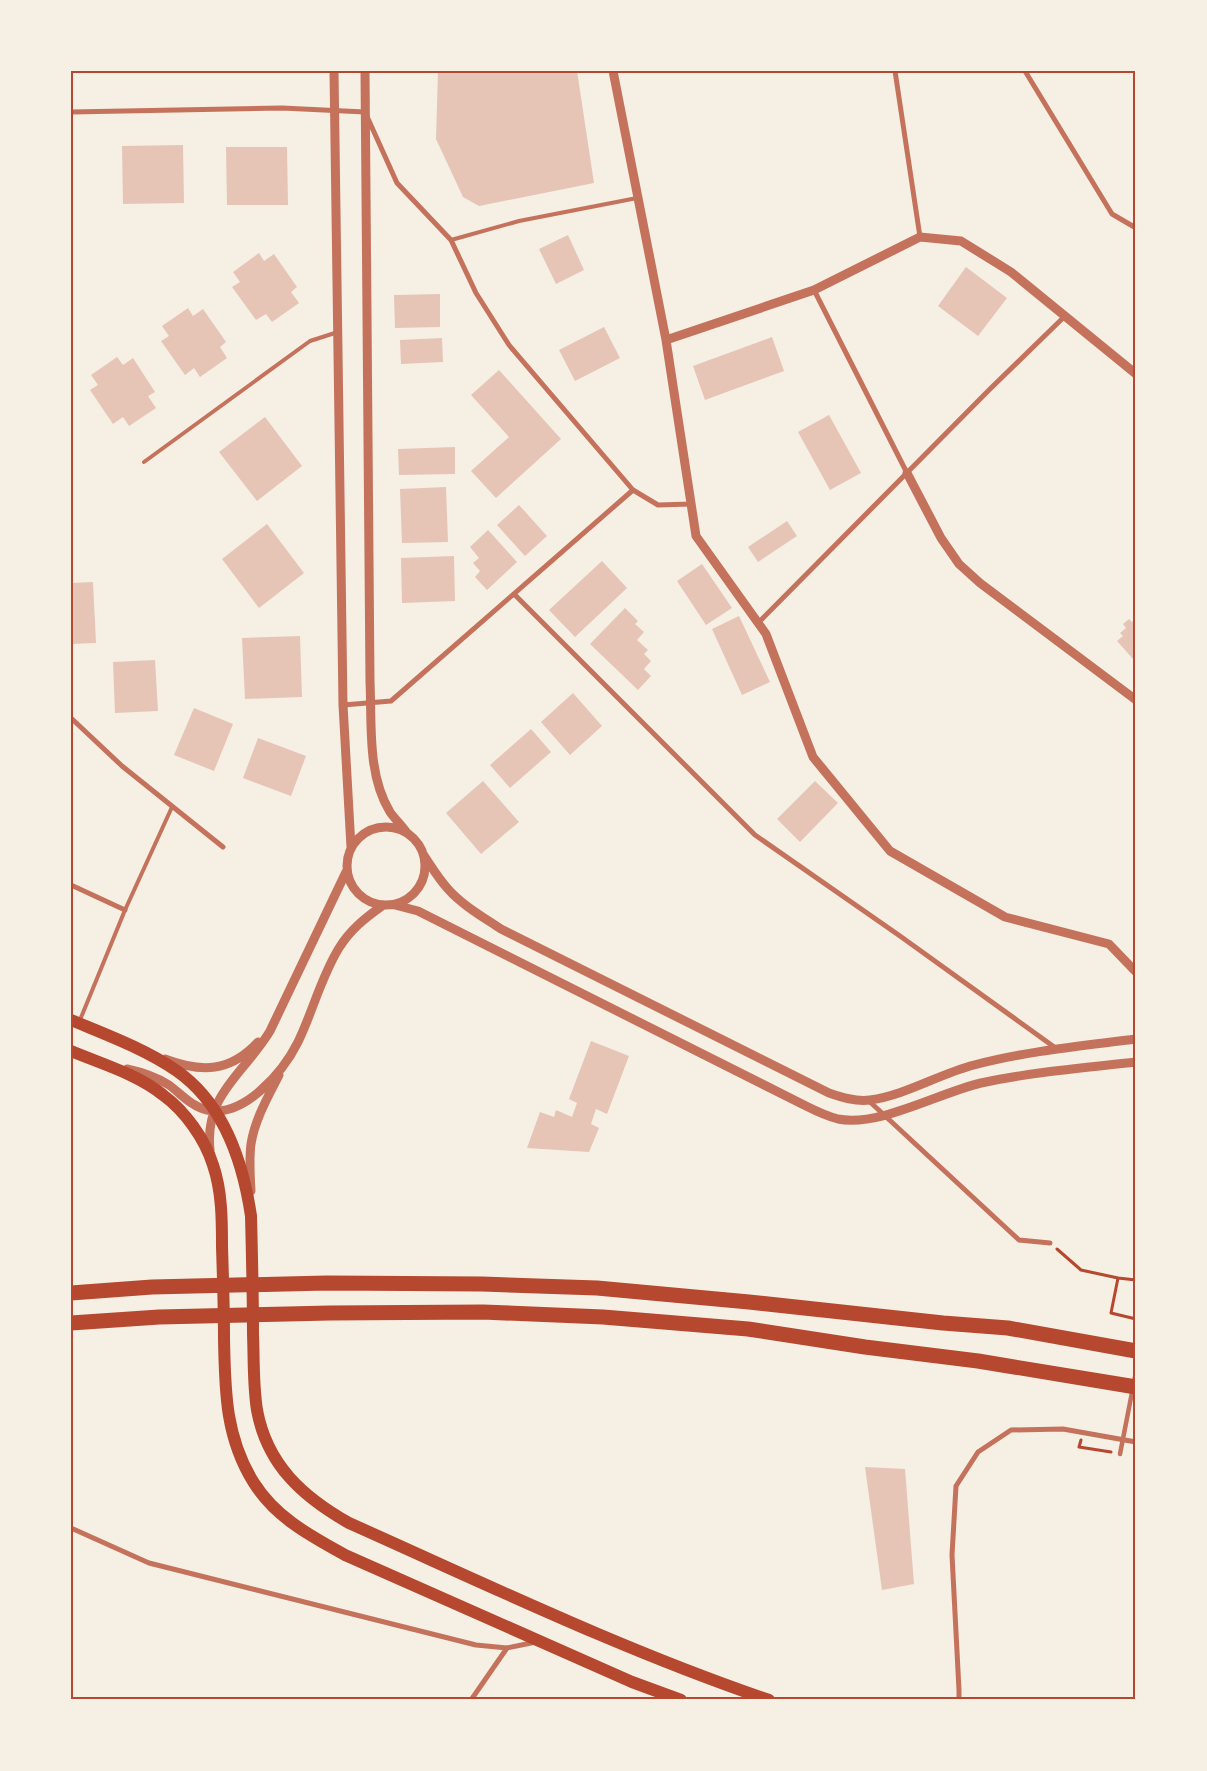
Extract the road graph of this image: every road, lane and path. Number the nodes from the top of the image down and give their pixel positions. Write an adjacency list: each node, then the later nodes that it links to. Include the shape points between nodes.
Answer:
1 (334, 71): 6 (street)
2 (365, 71): 8 (street)
3 (613, 71): 9 (street)
4 (895, 71): 11 (street)
5 (1025, 71): 10 (street, via 1112,214)
6 (334, 110): 7 (street); 8 (street); 15 (street)
7 (71, 112)
8 (365, 112): 12 (street, via 397,183); 25 (street)
9 (638, 198): 12 (lane, via 519,221); 16 (street)
10 (1136, 228)
11 (920, 237): 13 (street); 14 (street, via 961,241 1011,272)
12 (451, 240): 20 (street, via 476,293 509,345)
13 (814, 290): 16 (street); 19 (street)
14 (1064, 316): 17 (street); 19 (street)
15 (338, 332): 18 (lane, via 310,341); 26 (street)
16 (666, 340): 21 (street)
17 (1136, 374)
18 (144, 462)
19 (907, 473): 23 (street); 24 (street, via 941,538 959,564)
20 (633, 490): 21 (street, via 658,505); 22 (street)
21 (691, 504): 23 (street, via 696,536)
22 (514, 594): 25 (street, via 391,701); 43 (street, via 755,835)
23 (758, 623): 38 (street, via 766,634 813,757 890,851 1005,917 1109,944)
24 (1136, 700)
25 (371, 703): 26 (street); 29 (street, via 374,768 390,811)
26 (343, 705): 31 (street)
27 (71, 718): 28 (street)
28 (172, 807): 30 (street); 37 (lane)
29 (407, 833): 31 (street, via 395,828 376,828 359,837); 32 (street)
30 (223, 847)
31 (351, 847): 33 (street, via 346,859)
32 (423, 854): 35 (street, via 426,866 417,891); 48 (street, via 449,890 501,928 828,1093)
33 (346, 872): 36 (street, via 358,895); 39 (street)
34 (71, 885): 37 (street)
35 (395, 905): 36 (street); 50 (street, via 418,911 827,1116 852,1120)
36 (382, 906): 45 (street, via 351,930 339,947)
37 (125, 910): 40 (lane)
38 (1136, 972)
39 (277, 1015): 42 (street, via 252,1048 238,1058 210,1068 186,1066); 49 (street, via 263,1043 225,1088)
40 (75, 1021): 42 (main road)
41 (1136, 1039): 43 (street)
42 (134, 1047): 49 (main road, via 179,1072)
43 (1057, 1049): 48 (street, via 973,1065 890,1096)
44 (71, 1051): 46 (main road)
45 (290, 1054): 49 (street, via 253,1096 237,1107); 52 (street, via 260,1113 251,1142)
46 (100, 1062): 49 (street, via 153,1077 198,1107); 51 (main road, via 145,1083 179,1109 205,1145)
47 (1136, 1062): 50 (street, via 1025,1075 980,1084)
48 (868, 1100): 50 (street)
49 (214, 1111): 51 (street, via 209,1137); 52 (main road, via 224,1125 239,1160)
50 (884, 1115): 53 (street, via 1019,1240)
51 (213, 1165): 66 (main road, via 222,1214 225,1386 234,1440 255,1485 288,1520 345,1555)
52 (251, 1216): 70 (main road, via 257,1410 274,1455 302,1491 349,1523 638,1651)
53 (1050, 1242): 54 (path, via 1080,1270)
54 (1118, 1278): 55 (path); 57 (path, via 1111,1313)
55 (1136, 1280)
56 (71, 1293): 59 (highway, via 152,1287 327,1283 597,1288 1008,1328)
57 (1136, 1319)
58 (71, 1323): 61 (highway, via 159,1317 330,1313 483,1312 603,1317 748,1329)
59 (1136, 1351)
60 (1136, 1372): 64 (street)
61 (1136, 1387)
62 (1136, 1442): 71 (street, via 1063,1429 1011,1430 978,1452 956,1486 952,1554)
63 (1079, 1447): 64 (path)
64 (1120, 1454)
65 (71, 1528): 67 (street, via 149,1563 476,1645)
66 (539, 1642): 67 (street); 69 (main road)
67 (507, 1648): 68 (street)
68 (471, 1700)
69 (681, 1700)
70 (769, 1700)
71 (958, 1700)

